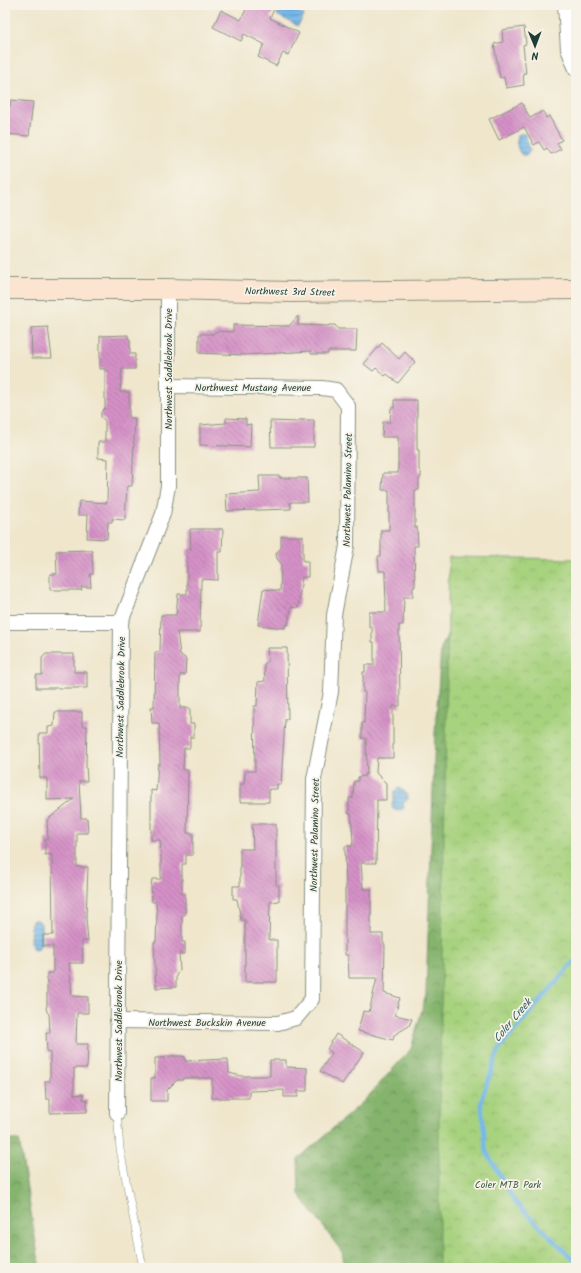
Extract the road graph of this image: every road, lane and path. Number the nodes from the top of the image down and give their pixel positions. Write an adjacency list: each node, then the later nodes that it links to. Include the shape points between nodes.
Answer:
1 (565, 5): 2 (street, via 568,50)
2 (576, 69)
3 (5, 289): 4 (street, Northwest 3rd Street)
4 (168, 289): 5 (street, Northwest 3rd Street, via 291,292); 6 (street, Northwest Saddlebrook Drive)
5 (576, 289)
6 (169, 386): 7 (street, Northwest Mustang Avenue); 9 (street, Northwest Saddlebrook Drive, via 168,486 164,507)
7 (336, 390): 10 (street, Northwest Palamino Street, via 348,406 347,546 334,615 331,692 314,779 312,999)
8 (5, 622): 9 (street)
9 (121, 622): 11 (street, Northwest Saddlebrook Drive)
10 (296, 1018): 11 (street, Northwest Buckskin Avenue, via 278,1023)
11 (117, 1022): 12 (street, Northwest Saddlebrook Drive)
12 (117, 1113): 13 (lane, via 120,1149)
13 (143, 1268)

